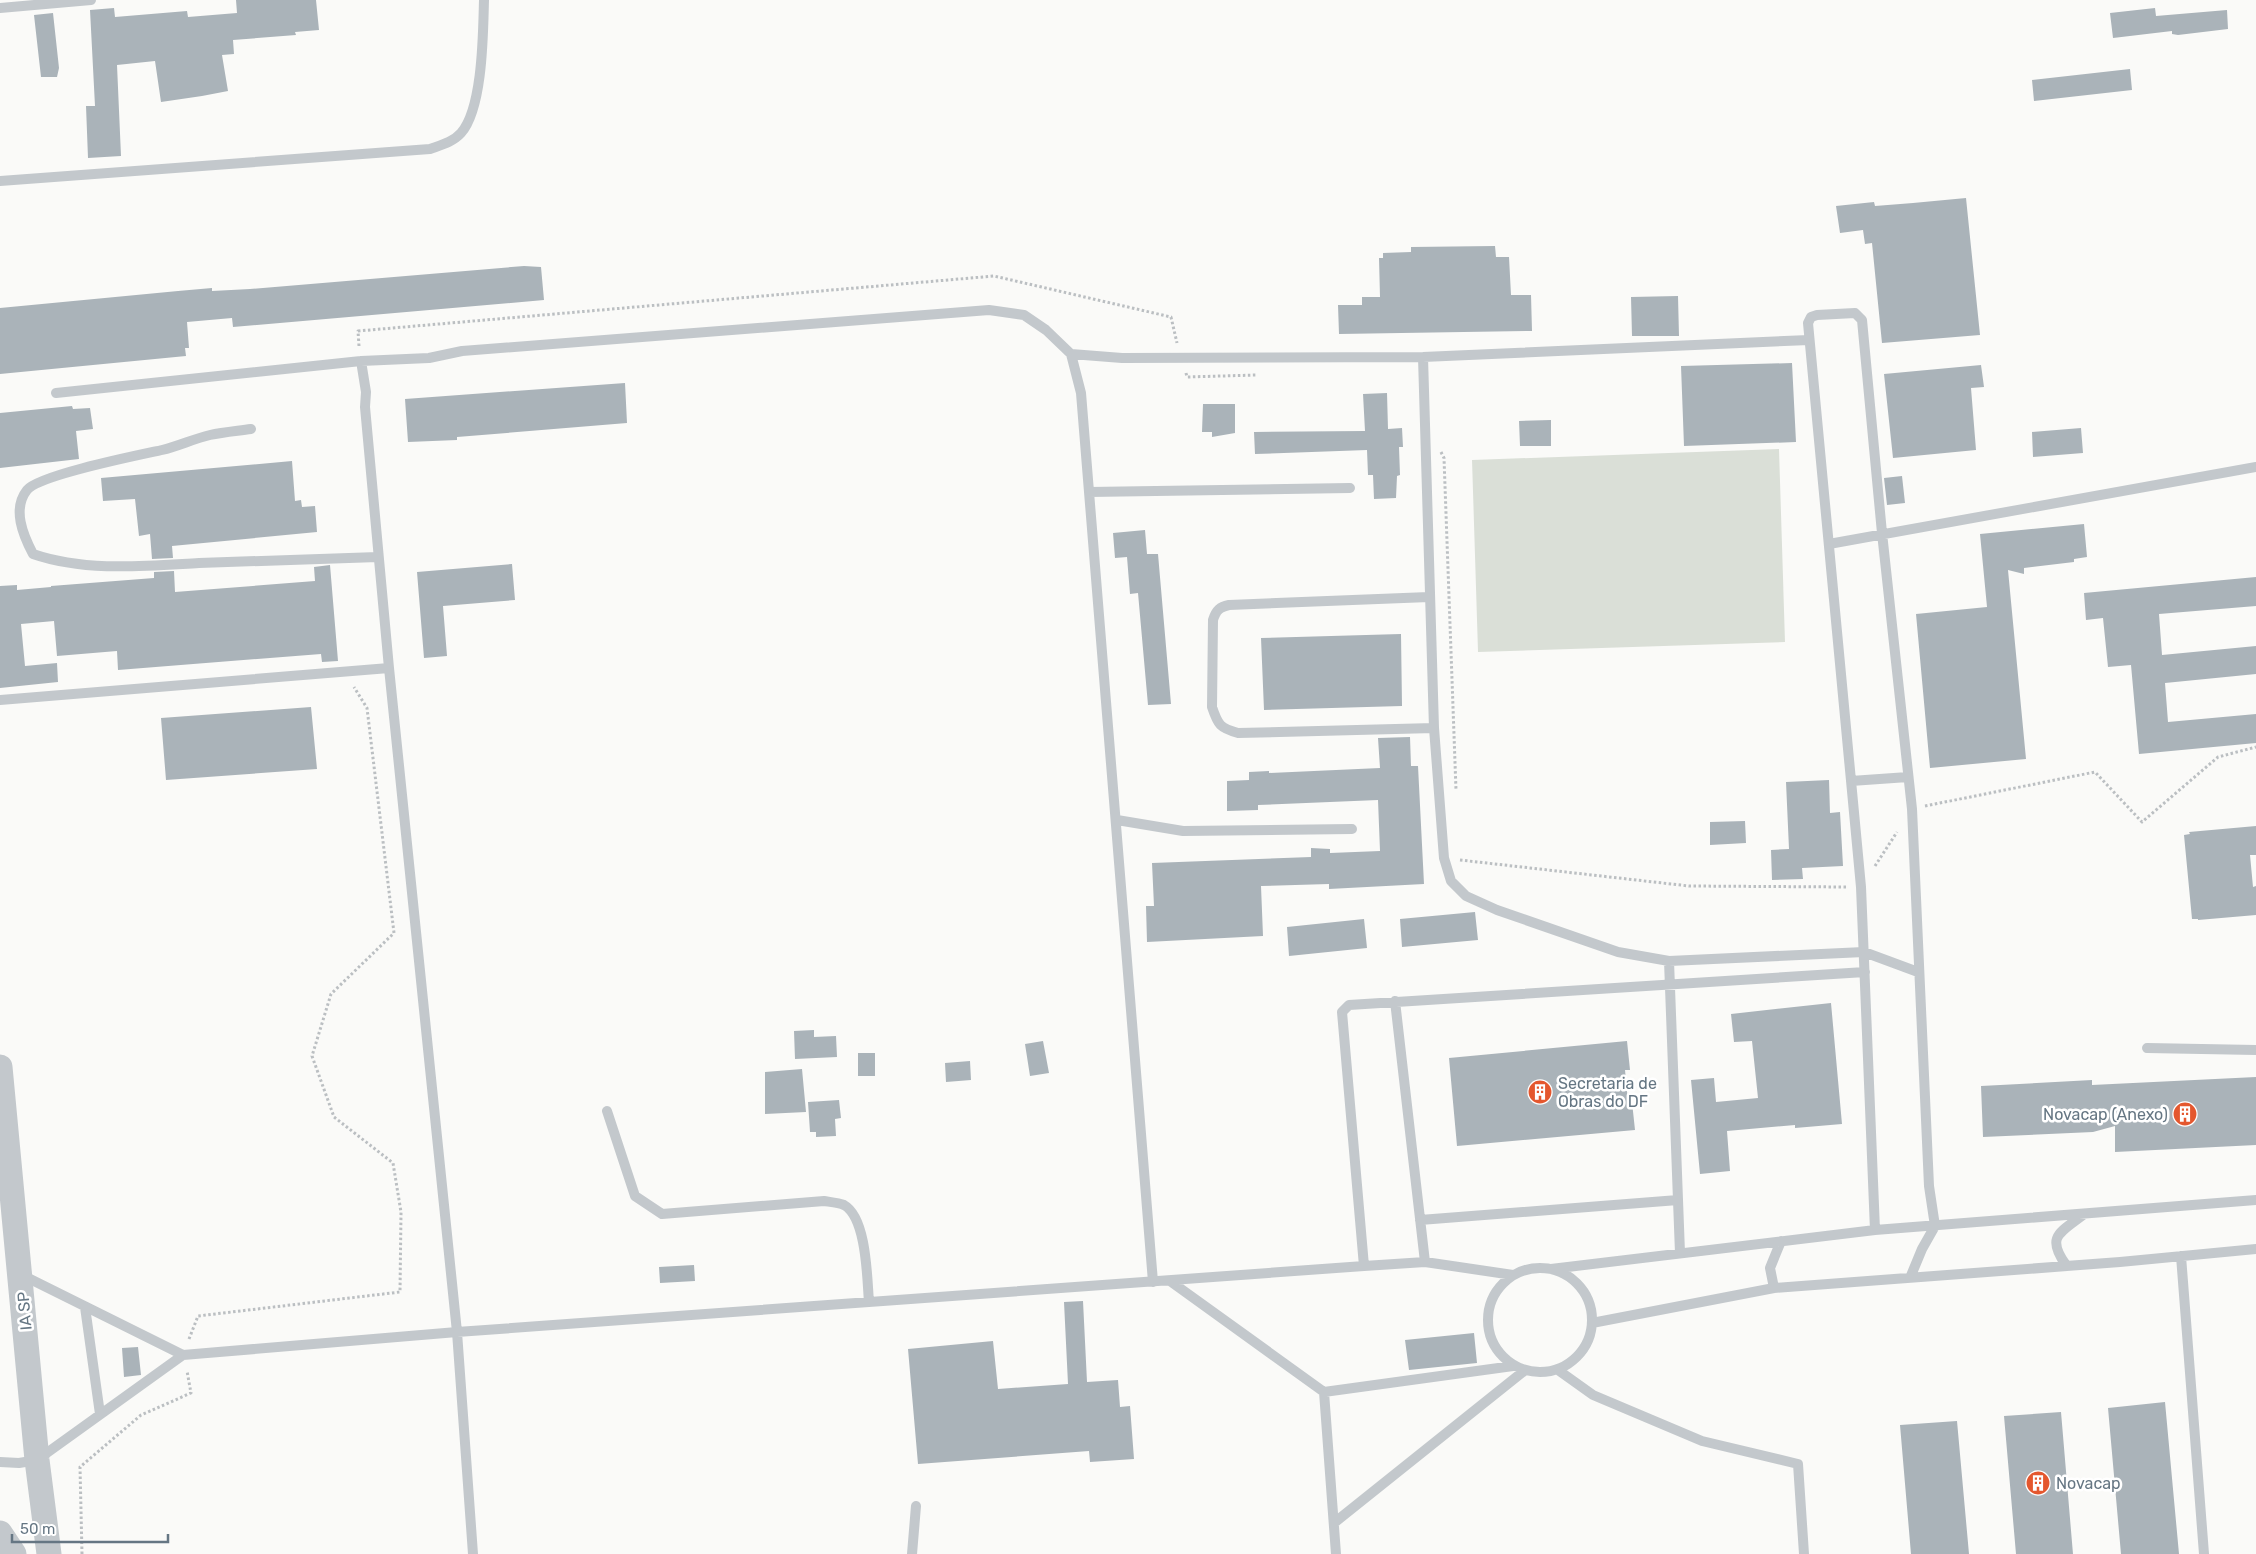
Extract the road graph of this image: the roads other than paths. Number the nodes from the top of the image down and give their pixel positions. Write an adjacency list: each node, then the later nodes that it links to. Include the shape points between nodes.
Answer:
1 (91, 0): 3 (lane)
2 (484, 0): 4 (lane, via 482,51 475,98 461,134 447,143 430,149)
3 (0, 8)
4 (0, 181)
5 (1809, 340): 7 (lane); 14 (lane, via 1811,317 1856,313 1862,320); 15 (lane)
6 (1071, 354): 7 (lane, via 1122,358); 8 (lane, via 1046,330 1024,315 988,310 462,351 429,358); 13 (lane, via 1081,393)
7 (1422, 357): 17 (lane)
8 (361, 361): 9 (lane); 16 (lane)
9 (56, 394)
10 (251, 428): 16 (lane, via 114,459 28,488 20,501 20,514 33,554 77,564 145,566)
11 (2256, 467): 14 (lane)
12 (1350, 488): 13 (lane)
13 (1089, 492): 23 (lane)
14 (1882, 533): 15 (lane); 21 (lane)
15 (1829, 544): 22 (lane)
16 (378, 557): 18 (lane)
17 (1429, 597): 20 (lane); 20 (lane, via 1221,607 1215,611 1212,620 1212,707 1216,721 1224,730 1238,733)
18 (389, 668): 19 (lane); 58 (lane)
19 (0, 700)
20 (1434, 728): 26 (lane, via 1444,858 1451,881 1466,896 1618,952)
21 (1908, 777): 22 (lane); 28 (lane)
22 (1851, 781): 25 (lane)
23 (1116, 820): 24 (lane, via 1183,831); 53 (lane)
24 (1352, 829)
25 (1864, 952): 26 (lane); 27 (lane); 28 (lane)
26 (1668, 961): 29 (lane)
27 (1865, 972): 29 (lane); 40 (lane)
28 (1918, 972): 39 (lane, via 1929,1186)
29 (1669, 984): 30 (lane); 35 (lane)
30 (1395, 1001): 38 (lane); 47 (lane, via 1349,1005 1342,1012)
31 (2148, 1048): 32 (lane)
32 (2256, 1050)
33 (0, 1067): 49 (street, IA SP)
34 (607, 1111): 55 (lane, via 635,1196 662,1214 824,1201 844,1205 854,1215 865,1251)
35 (1678, 1200): 38 (lane); 43 (lane)
36 (2256, 1200): 37 (lane)
37 (2083, 1215): 39 (lane); 46 (lane, via 2061,1232 2056,1241 2056,1252)
38 (1420, 1220): 45 (lane)
39 (1935, 1226): 40 (lane); 51 (lane)
40 (1875, 1230): 41 (lane)
41 (1781, 1241): 43 (lane); 54 (lane, via 1770,1268)
42 (2256, 1249): 44 (lane)
43 (1680, 1254): 48 (lane)
44 (2181, 1256): 46 (lane); 76 (lane)
45 (1425, 1262): 47 (lane); 50 (lane)
46 (2066, 1265): 51 (lane)
47 (1364, 1266): 52 (lane)
48 (1551, 1269): 50 (lane, via 1531,1269); 57 (lane, via 1568,1276 1582,1288 1590,1305)
49 (21, 1274): 56 (lane); 65 (street, IA SP)
50 (1513, 1275): 60 (lane, via 1492,1298 1488,1321 1492,1344)
51 (1910, 1278): 54 (lane)
52 (1170, 1281): 53 (lane); 63 (lane)
53 (1154, 1282): 55 (lane)
54 (1774, 1288): 57 (lane)
55 (869, 1302): 58 (lane)
56 (85, 1307): 59 (lane); 64 (lane)
57 (1592, 1323): 62 (lane, via 1582,1352)
58 (457, 1332): 59 (lane); 72 (lane)
59 (183, 1355): 64 (lane)
60 (1513, 1366): 61 (lane); 63 (lane)
61 (1524, 1370): 62 (lane, via 1535,1373); 68 (lane)
62 (1558, 1370): 75 (lane, via 1593,1395 1702,1441 1798,1464)
63 (1324, 1392): 68 (lane)
64 (100, 1414): 65 (lane)
65 (37, 1460): 66 (lane); 71 (street, IA SP)
66 (0, 1462)
67 (916, 1506): 73 (lane)
68 (1334, 1524): 74 (lane)
69 (0, 1533): 70 (street)
70 (14, 1554)
71 (49, 1554)
72 (473, 1554)
73 (912, 1554)
74 (1336, 1554)
75 (1804, 1554)
76 (2204, 1554)

